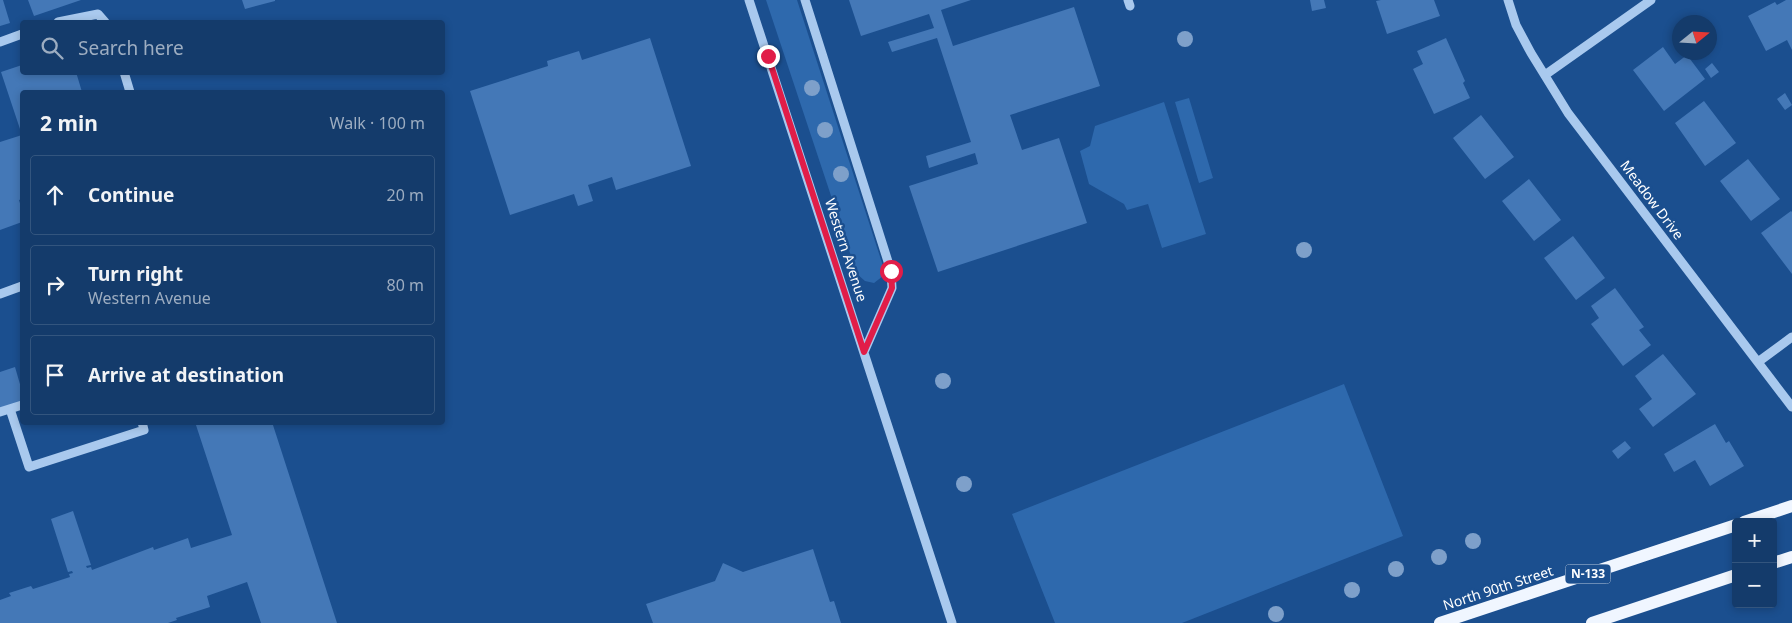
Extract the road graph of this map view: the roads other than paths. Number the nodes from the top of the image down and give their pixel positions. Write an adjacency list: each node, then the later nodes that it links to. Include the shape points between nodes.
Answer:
1 (749, 0): 15 (street, Western Avenue)
2 (805, 0): 15 (street, via 891,271 892,288)
3 (1508, 0): 10 (street, Meadow Drive, via 1516,25)
4 (1651, 0): 10 (street)
5 (68, 20): 6 (street, via 98,14)
6 (103, 20)
7 (20, 35): 8 (street)
8 (0, 42)
9 (125, 75): 11 (street)
10 (1545, 76): 16 (street, Meadow Drive, via 1568,113)
11 (129, 90)
12 (20, 287): 13 (street)
13 (0, 294)
14 (1792, 337): 16 (street)
15 (864, 352): 28 (street, Western Avenue)
16 (1758, 362): 18 (street, Meadow Drive)
17 (20, 406): 19 (street)
18 (1792, 407)
19 (10, 409): 20 (street); 21 (street, via 29,468 144,430)
20 (0, 412)
21 (143, 425)
22 (1792, 506): 23 (main road)
23 (1756, 518)
24 (1732, 525): 29 (main road, North 90th Street / N-133)
25 (1792, 556): 26 (main road)
26 (1777, 562)
27 (1732, 576): 30 (main road)
28 (952, 623)
29 (1440, 623)
30 (1592, 623)

